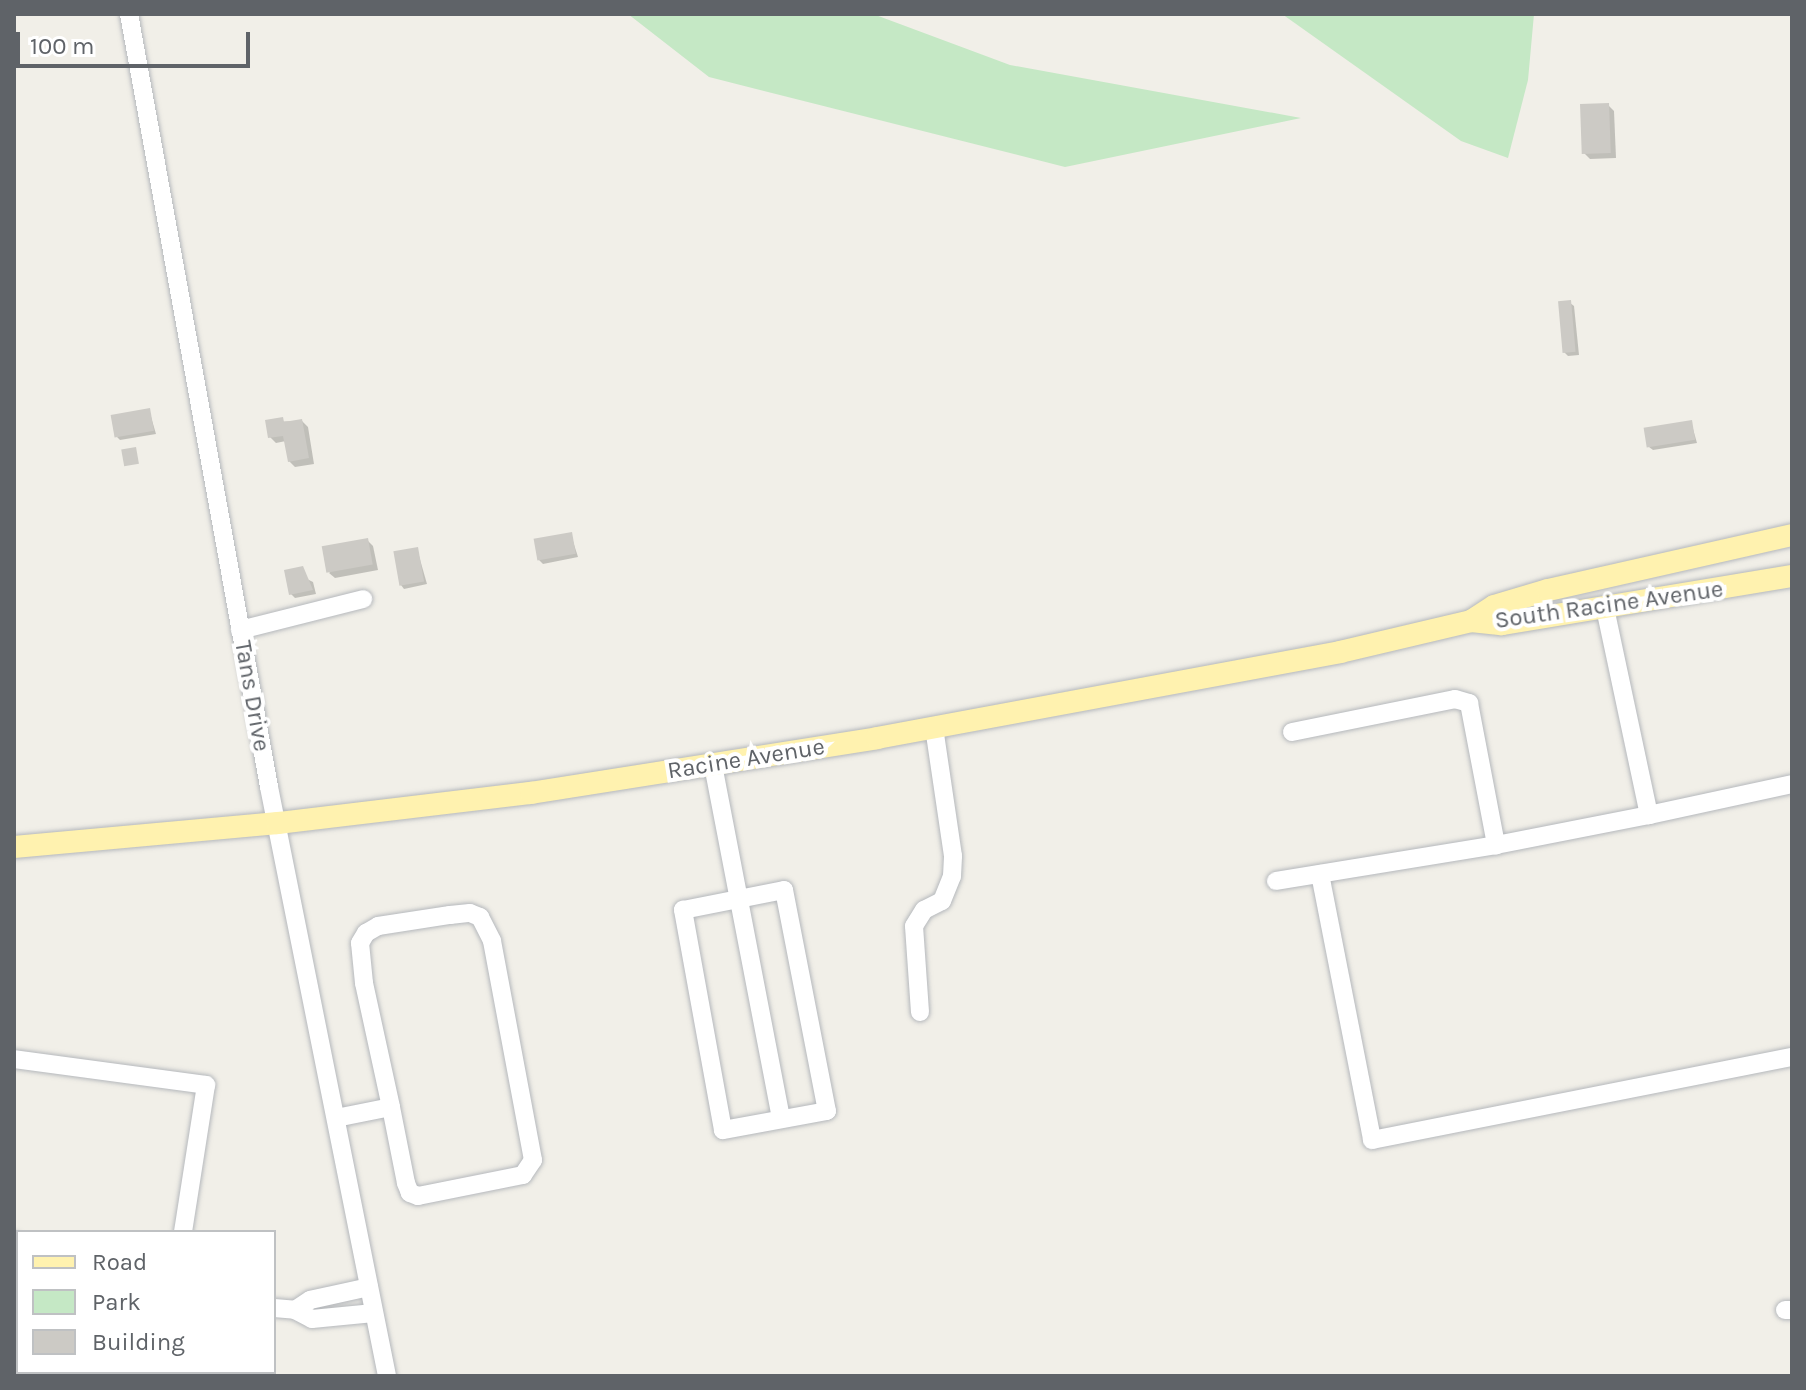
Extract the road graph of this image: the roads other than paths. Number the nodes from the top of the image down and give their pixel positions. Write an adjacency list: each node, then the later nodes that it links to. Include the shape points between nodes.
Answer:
1 (129, 14): 7 (street, Tans Drive)
2 (1792, 535): 6 (main road, South Racine Avenue, via 1548,590 1494,606)
3 (1792, 576): 5 (main road, South Racine Avenue)
4 (363, 599): 7 (street)
5 (1605, 608): 6 (main road, South Racine Avenue, via 1502,624); 12 (street)
6 (1471, 621): 8 (main road, Racine Avenue, via 1203,679)
7 (240, 630): 13 (street, Tans Drive)
8 (934, 728): 10 (main road, Racine Avenue); 19 (street, via 953,856 942,901 924,910 914,926)
9 (1292, 732): 14 (street, via 1455,699 1469,703)
10 (713, 765): 13 (main road, Racine Avenue); 18 (street)
11 (1792, 784): 12 (street)
12 (1649, 815): 14 (street)
13 (278, 823): 15 (main road, Racine Avenue); 23 (street, Tans Drive)
14 (1496, 845): 16 (street)
15 (14, 847)
16 (1320, 874): 17 (street); 20 (street, via 1372,1140)
17 (1276, 881)
18 (741, 899): 24 (street); 24 (street, via 784,890 827,1111); 24 (street, via 683,910 696,983 723,1130)
19 (920, 1012)
20 (1792, 1057)
21 (14, 1059): 25 (street, via 206,1085)
22 (391, 1107): 22 (street, via 360,943 378,926 460,914 480,917 492,941 533,1160 523,1175 418,1196 406,1183); 23 (street)
23 (336, 1118): 26 (street, Tans Drive)
24 (781, 1119)
25 (183, 1230)
26 (369, 1287): 28 (street, via 310,1300); 29 (street, Tans Drive)
27 (276, 1308): 28 (street)
28 (295, 1310): 29 (street, via 312,1319)
29 (374, 1313): 30 (street, Tans Drive)
30 (387, 1376)

